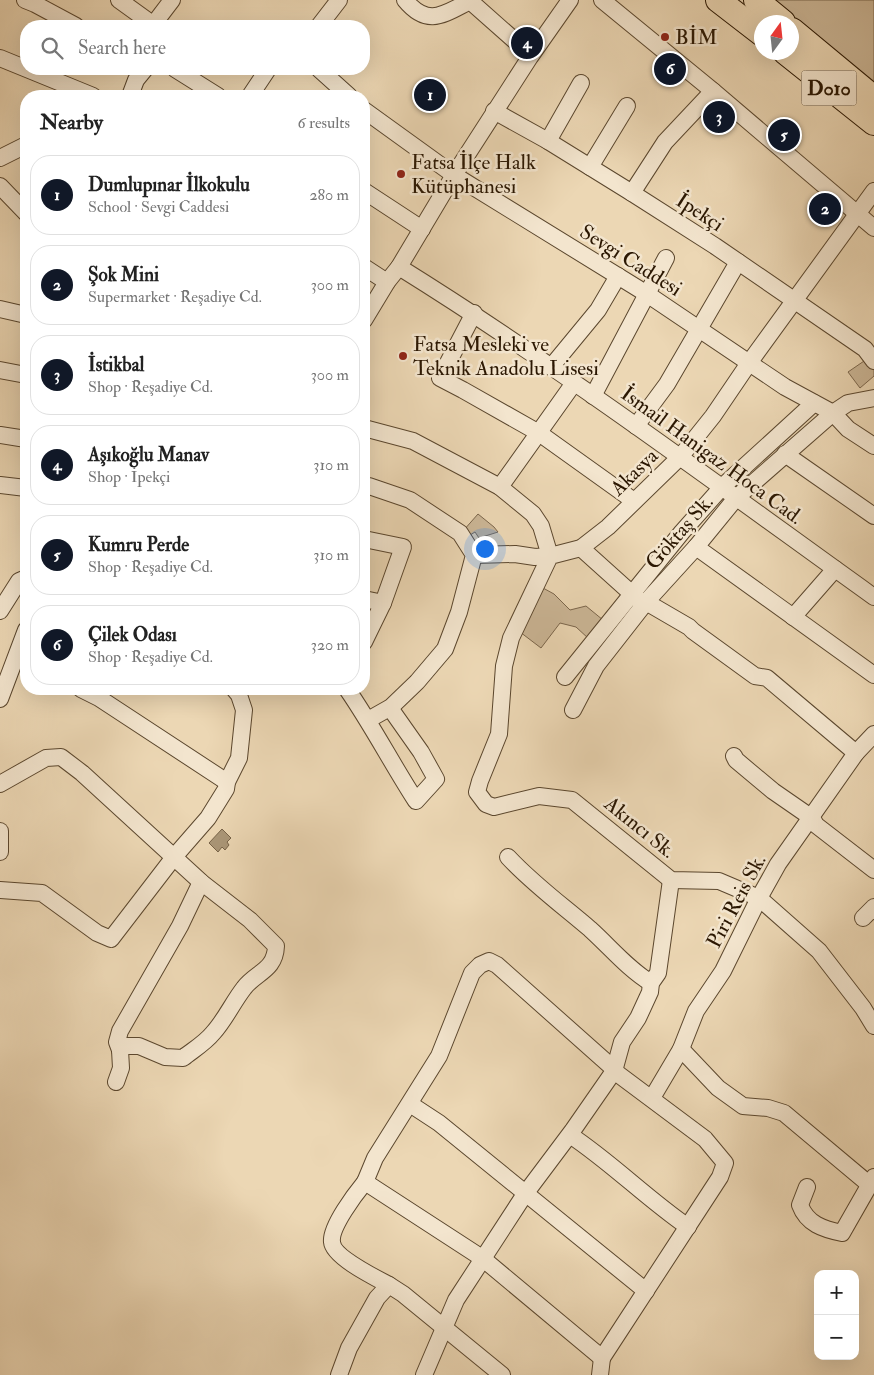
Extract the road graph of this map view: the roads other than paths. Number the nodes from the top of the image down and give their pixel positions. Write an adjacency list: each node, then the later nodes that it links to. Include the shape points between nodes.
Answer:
1 (25, 0): 11 (street)
2 (119, 0): 12 (street)
3 (172, 0): 13 (street)
4 (338, 0): 14 (street)
5 (405, 0): 17 (street, via 414,12 439,17 470,1)
6 (570, 0): 17 (street)
7 (602, 0): 32 (street)
8 (718, 0): 15 (highway)
9 (756, 0): 10 (highway)
10 (774, 15)
11 (65, 20)
12 (146, 20)
13 (158, 20)
14 (323, 20)
15 (754, 28)
16 (799, 36): 33 (highway, D010)
17 (531, 55): 35 (street)
18 (0, 58): 20 (street)
19 (795, 60): 37 (highway, D010)
20 (20, 66)
21 (42, 75): 27 (street)
22 (140, 75): 28 (street)
23 (185, 75): 29 (street)
24 (264, 75): 30 (street)
25 (325, 75): 31 (street)
26 (581, 83): 38 (street)
27 (78, 90)
28 (132, 90)
29 (208, 90)
30 (254, 90)
31 (341, 90)
32 (713, 91): 45 (street, via 665,142); 48 (street)
33 (874, 98)
34 (626, 106): 41 (street)
35 (494, 111): 38 (street, İpekçi); 42 (street)
36 (370, 114): 42 (street, Sevgi Caddesi)
37 (874, 123)
38 (548, 141): 41 (street, İpekçi)
39 (20, 148): 40 (street)
40 (0, 158)
41 (590, 167): 45 (street, İpekçi)
42 (454, 175): 50 (street); 55 (street, Sevgi Caddesi)
43 (0, 186): 47 (street)
44 (874, 191): 48 (street, Akasya)
45 (632, 193): 52 (street, İpekçi)
46 (370, 195): 50 (street)
47 (20, 207)
48 (856, 214): 49 (street); 58 (street, Akasya)
49 (874, 228)
50 (422, 229): 53 (street)
51 (666, 258): 57 (street)
52 (738, 262): 58 (street, İpekçi); 63 (street)
53 (400, 267): 56 (street); 61 (street, İsmail Hanigaz Hoca Cad.)
54 (370, 271): 56 (street)
55 (618, 276): 57 (street, Sevgi Caddesi); 66 (street, via 598,310)
56 (387, 282): 60 (street)
57 (647, 294): 63 (street, Sevgi Caddesi); 70 (street)
58 (794, 300): 64 (street, İpekçi, via 864,349); 65 (street, Akasya)
59 (0, 309): 62 (street)
60 (370, 310)
61 (474, 313): 66 (street, İsmail Hanigaz Hoca Cad.); 76 (street, via 440,378)
62 (20, 314)
63 (698, 328): 65 (street, Sevgi Caddesi); 74 (street, via 667,384)
64 (874, 361)
65 (749, 363): 72 (street, Sevgi Caddesi); 81 (street, Akasya)
66 (551, 367): 69 (street, İsmail Hanigaz Hoca Cad.)
67 (0, 370): 68 (street)
68 (20, 375)
69 (574, 382): 70 (street, İsmail Hanigaz Hoca Cad.); 76 (street)
70 (593, 396): 74 (street, İsmail Hanigaz Hoca Cad.)
71 (874, 398): 73 (street, Göktaş Sk., via 848,403)
72 (814, 403): 73 (street, Sevgi Caddesi); 86 (street, Göktaş Sk.)
73 (832, 413): 79 (street, Sevgi Caddesi, via 848,429); 80 (street, Göktaş Sk.)
74 (636, 426): 81 (street, İsmail Hanigaz Hoca Cad.)
75 (370, 430): 85 (street, via 413,441)
76 (539, 433): 85 (street); 88 (street)
77 (0, 434): 78 (street)
78 (20, 438)
79 (874, 446)
80 (785, 454): 87 (street, Göktaş Sk.); 89 (street)
81 (681, 456): 86 (street, İsmail Hanigaz Hoca Cad.); 88 (street, Akasya)
82 (0, 485): 84 (street)
83 (370, 486): 93 (street, via 410,500 460,533)
84 (20, 487)
85 (500, 487): 94 (street, via 533,514)
86 (722, 487): 87 (street, İsmail Hanigaz Hoca Cad.); 98 (street, Göktaş Sk., via 682,532)
87 (736, 498): 91 (street, Göktaş Sk.); 95 (street, İsmail Hanigaz Hoca Cad.)
88 (634, 501): 92 (street, Akasya)
89 (874, 516)
90 (370, 540): 100 (street, via 403,548)
91 (696, 547): 98 (street, Göktaş Sk.); 102 (street)
92 (581, 548): 94 (street, Akasya); 98 (street)
93 (474, 554): 94 (street, Akasya); 111 (street, via 459,612 445,649)
94 (550, 556): 125 (street, Akıncı Sk., via 511,638 504,666 499,734 478,792 486,804 494,807 539,796 572,800)
95 (835, 569): 97 (street, İsmail Hanigaz Hoca Cad.); 102 (street)
96 (20, 581): 101 (street)
97 (874, 597)
98 (640, 598): 106 (street, Göktaş Sk., via 619,608); 112 (street, Göktaş Sk., via 596,666); 115 (street, via 689,627 755,676 767,678)
99 (370, 600): 100 (street)
100 (383, 603): 103 (street)
101 (0, 611)
102 (793, 616): 105 (street)
103 (370, 630)
104 (20, 662): 110 (street)
105 (874, 675)
106 (565, 677)
107 (92, 695): 117 (street)
108 (238, 695): 117 (street, via 244,710 239,758)
109 (351, 695): 113 (street)
110 (0, 699)
111 (390, 708): 113 (street); 113 (street, via 422,752 436,779 416,800)
112 (573, 710)
113 (368, 720)
114 (874, 734): 115 (street, Piri Reis Sk.)
115 (856, 753): 119 (street, Piri Reis Sk.)
116 (734, 756): 119 (street)
117 (227, 782): 122 (street, via 208,818)
118 (0, 784): 122 (street, via 46,758 61,758 82,773)
119 (812, 818): 124 (street, via 816,825); 128 (street, Piri Reis Sk., via 778,864)
120 (0, 831): 121 (street)
121 (0, 852)
122 (174, 857): 126 (street); 127 (street, via 111,939 97,933 42,893)
123 (508, 857): 129 (street, via 640,977)
124 (874, 870)
125 (671, 880): 128 (street, Akıncı Sk., via 719,881); 129 (street, via 658,973)
126 (201, 882): 132 (street, via 180,926 120,1031 117,1042); 132 (street, via 267,936 276,946 276,955 264,972 246,986 214,1033 183,1058 164,1057 139,1046 124,1046)
127 (0, 890)
128 (759, 898): 130 (street, Akıncı Sk., via 819,951); 131 (street, Piri Reis Sk., via 723,971 696,1011)
129 (651, 983): 133 (street, via 638,1018 622,1042)
130 (874, 1026)
131 (680, 1049): 135 (street, Piri Reis Sk.); 138 (street, via 718,1088 743,1106 784,1113)
132 (120, 1050): 134 (street, via 121,1068)
133 (614, 1070): 135 (street); 136 (street, via 515,980 489,961 472,973 439,1056); 137 (street)
134 (116, 1082)
135 (652, 1098): 142 (street, via 705,1139 725,1162 720,1177)
136 (410, 1104): 139 (street, via 375,1158); 141 (street, via 439,1123)
137 (570, 1135): 141 (street); 142 (street)
138 (872, 1181): 140 (street, via 842,1233 813,1224 803,1214 800,1205)
139 (365, 1182): 143 (street); 144 (street, via 348,1203 333,1232 332,1242 335,1250 344,1257)
140 (807, 1187)
141 (525, 1194): 143 (street); 145 (street)
142 (688, 1227): 145 (street)
143 (482, 1258): 146 (street, via 456,1300); 147 (street)
144 (388, 1285): 146 (street); 148 (street, via 377,1298 349,1348)
145 (646, 1291): 147 (street)
146 (444, 1327): 149 (street); 150 (street)
147 (602, 1358): 151 (street)
148 (339, 1375)
149 (424, 1375)
150 (502, 1375)
151 (600, 1375)

